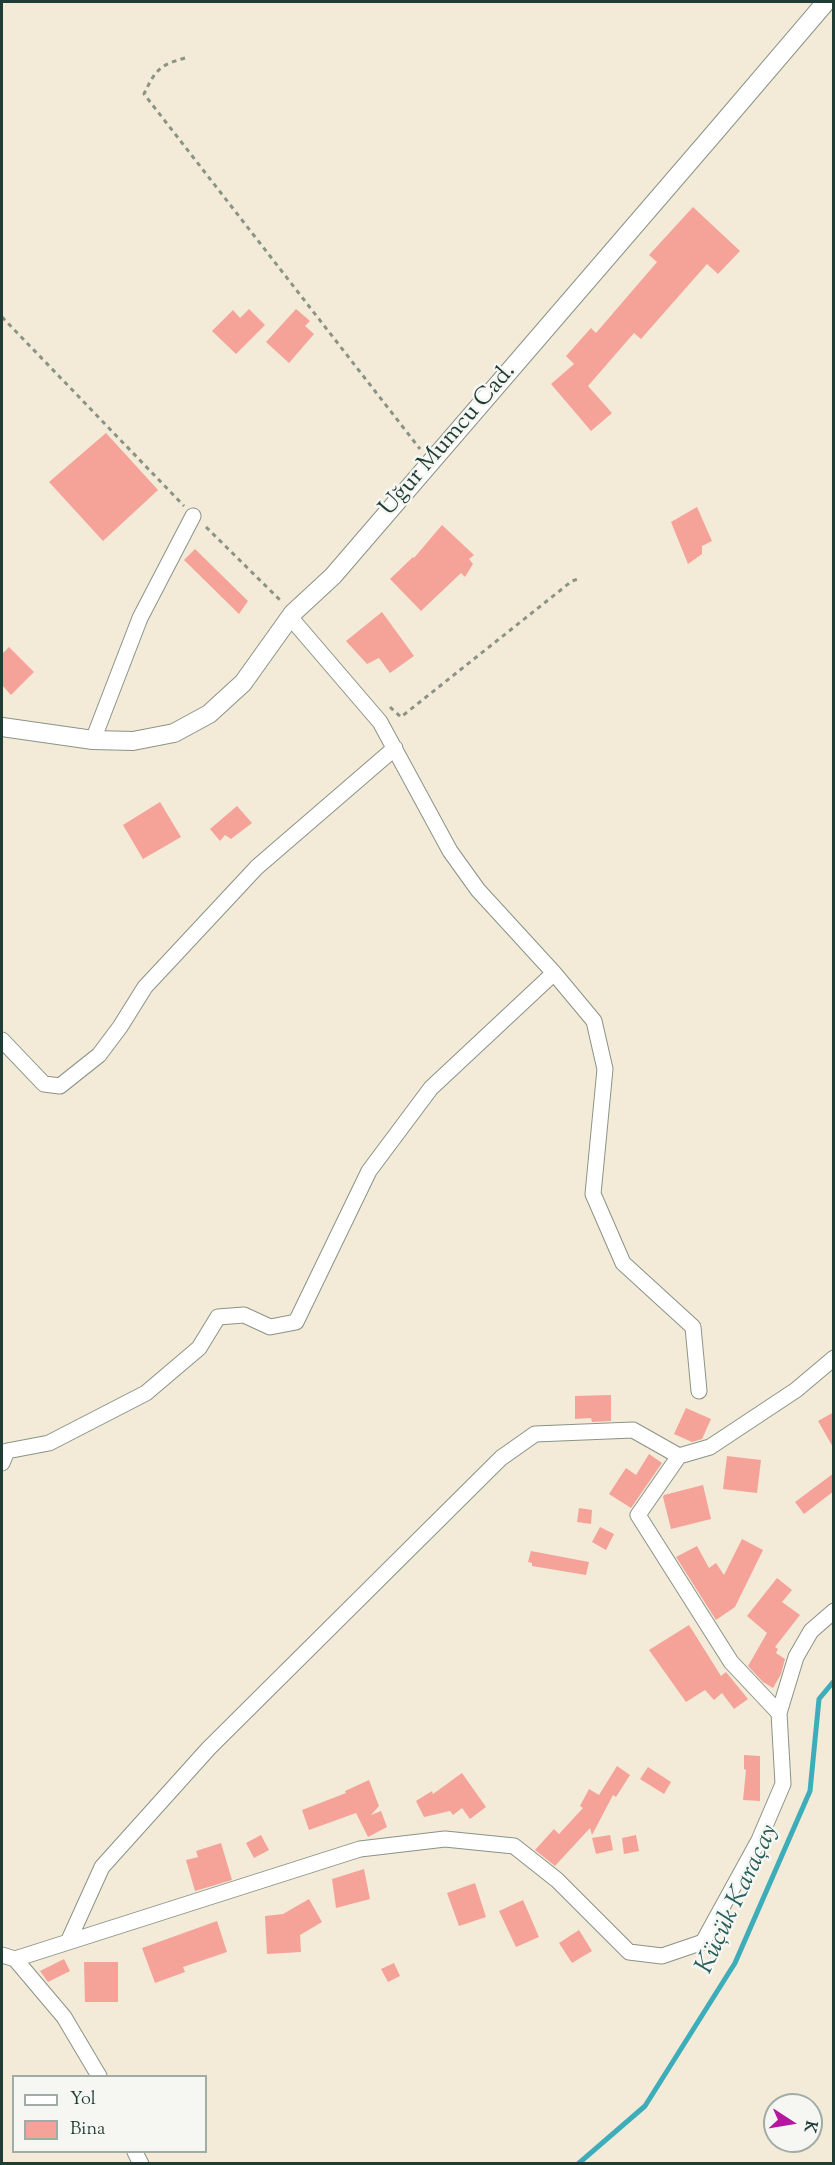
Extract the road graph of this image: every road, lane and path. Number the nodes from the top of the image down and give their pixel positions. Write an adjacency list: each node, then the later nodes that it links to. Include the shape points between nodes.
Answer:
1 (826, 2): 4 (street, Uğur Mumcu Cad.)
2 (185, 58): 4 (path, via 171,61 154,73 144,94)
3 (2, 317): 5 (path)
4 (431, 463): 7 (street, Uğur Mumcu Cad., via 333,576)
5 (194, 516): 7 (path); 10 (street, via 140,618)
6 (581, 578): 8 (path, via 572,581 401,717)
7 (292, 615): 10 (street, Uğur Mumcu Cad., via 243,683 209,714 174,733 133,741); 11 (street, via 380,722)
8 (384, 701)
9 (2, 727): 10 (street, Uğur Mumcu Cad.)
10 (93, 740)
11 (395, 748): 12 (street, via 450,851 478,890); 13 (street, via 257,867 145,987 99,1055 60,1086 44,1084)
12 (554, 973): 15 (street, via 594,1021 605,1068 593,1194 623,1263 693,1327); 17 (street, via 431,1088 369,1171 296,1322 270,1327 244,1315 218,1317 199,1348 146,1393 49,1443 7,1451)
13 (2, 1040)
14 (834, 1358): 16 (street, via 796,1390 710,1447)
15 (699, 1391)
16 (679, 1456): 19 (street, via 638,1515 731,1662); 20 (street, via 633,1430 535,1434 501,1458 209,1748 102,1867)
17 (2, 1463)
18 (834, 1611): 19 (street, via 811,1631 796,1657)
19 (779, 1713): 20 (street, via 783,1784 759,1840 703,1942 662,1956 629,1952 557,1880 514,1846 445,1839 360,1849)
20 (68, 1942): 21 (street)
21 (8, 1957): 22 (street, via 64,2017)
22 (98, 2075)

